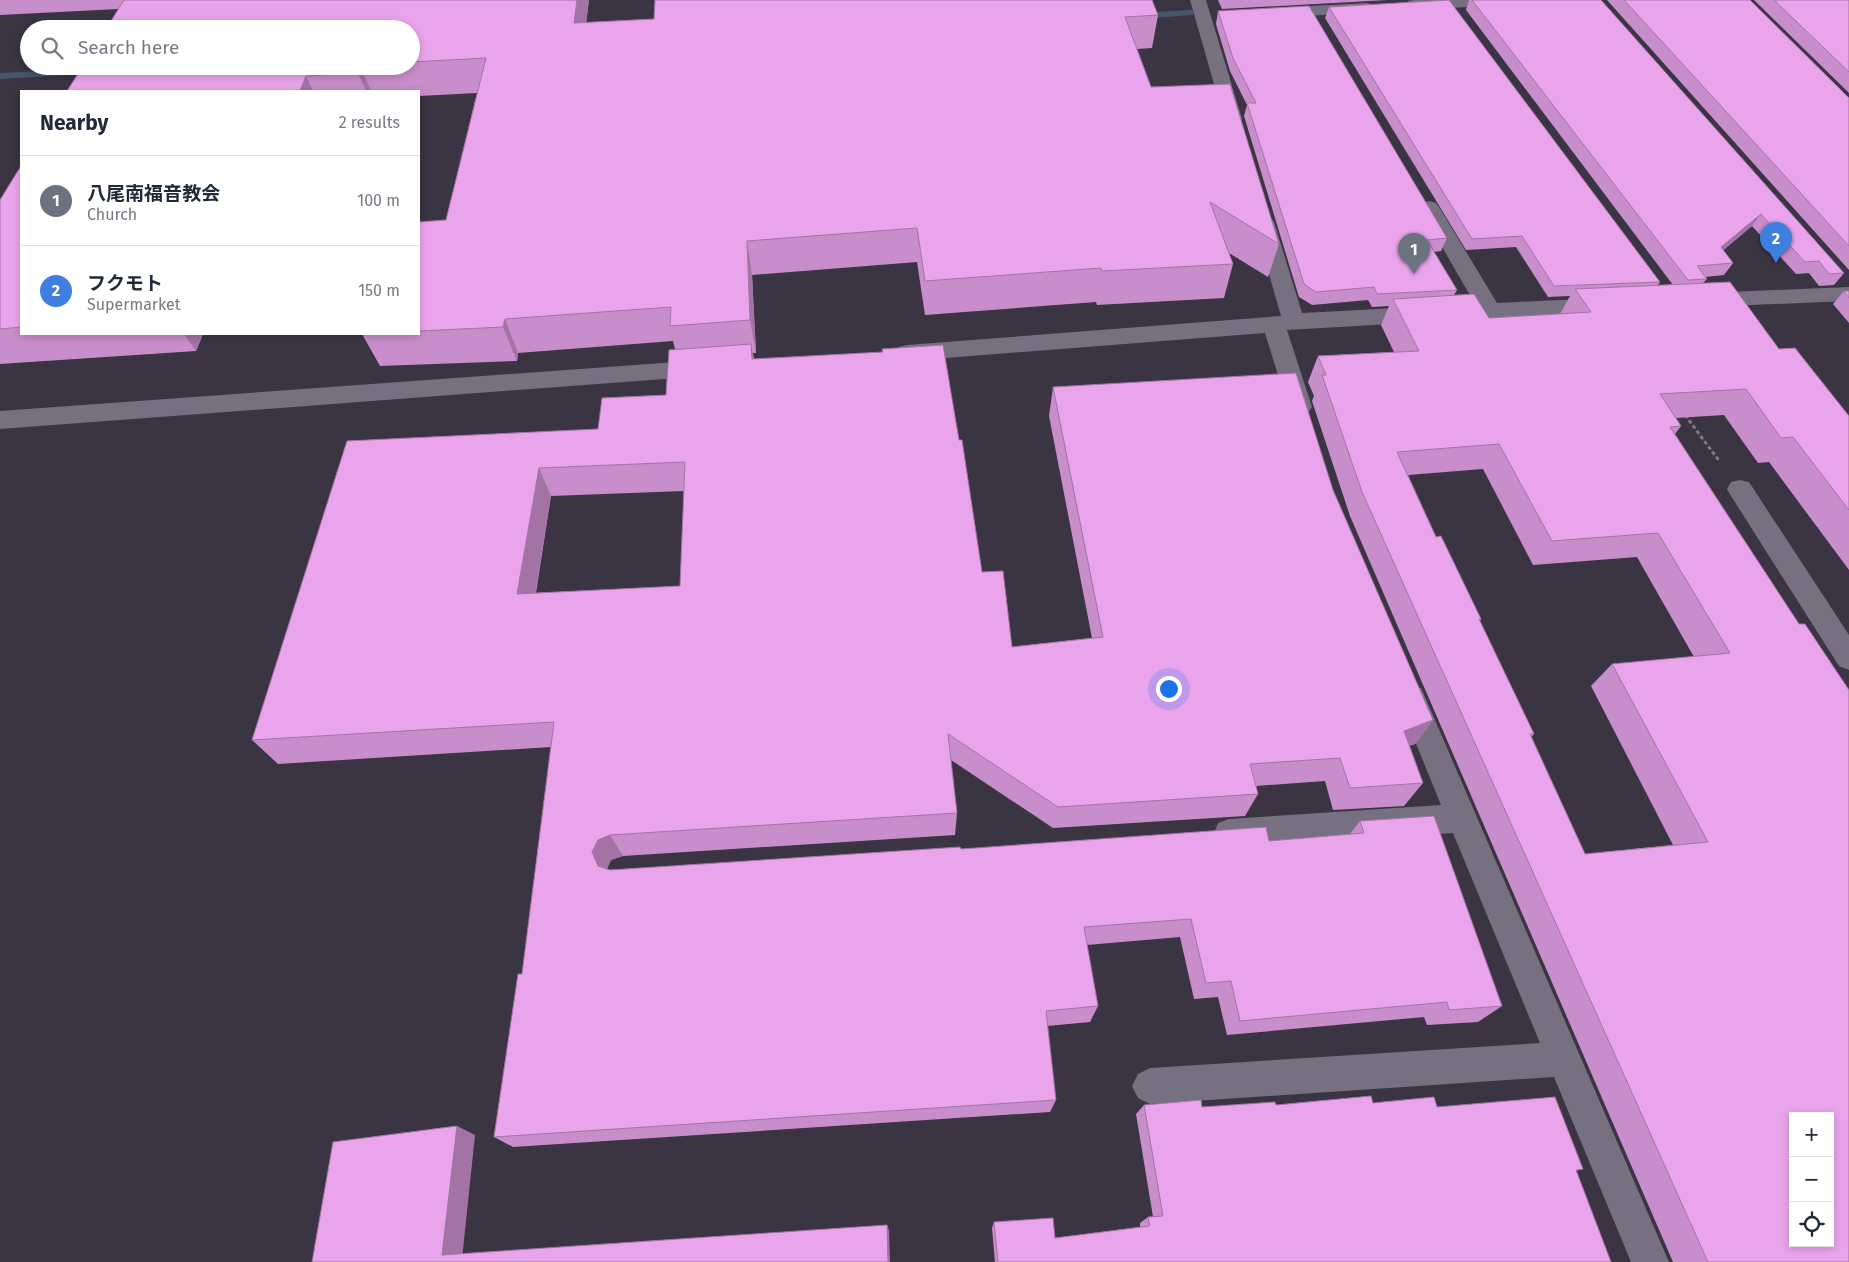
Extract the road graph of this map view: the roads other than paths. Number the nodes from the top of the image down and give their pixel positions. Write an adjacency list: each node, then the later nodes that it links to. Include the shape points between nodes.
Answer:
1 (1505, 0): 2 (street)
2 (1449, 1): 4 (street); 10 (street)
3 (1332, 5): 5 (street); 7 (street)
4 (1402, 5)
5 (1383, 7)
6 (1201, 9): 9 (street); 12 (street)
7 (1311, 11): 8 (street); 11 (street)
8 (1262, 14)
9 (1222, 17)
10 (1462, 18)
11 (1322, 28)
12 (1240, 141)
13 (1418, 190): 18 (street)
14 (1259, 207): 19 (street)
15 (1847, 286): 16 (street)
16 (1682, 301)
17 (1626, 304): 18 (street)
18 (1490, 309): 19 (street)
19 (1284, 323): 20 (street); 23 (street)
20 (886, 354)
21 (727, 366): 22 (street)
22 (0, 420)
23 (1309, 435)
24 (1740, 489): 25 (street)
25 (1849, 658)
26 (1401, 672): 27 (street)
27 (1462, 818): 28 (street); 29 (street)
28 (1206, 835)
29 (1564, 1059): 30 (street); 31 (street)
30 (1150, 1086)
31 (1650, 1262)

